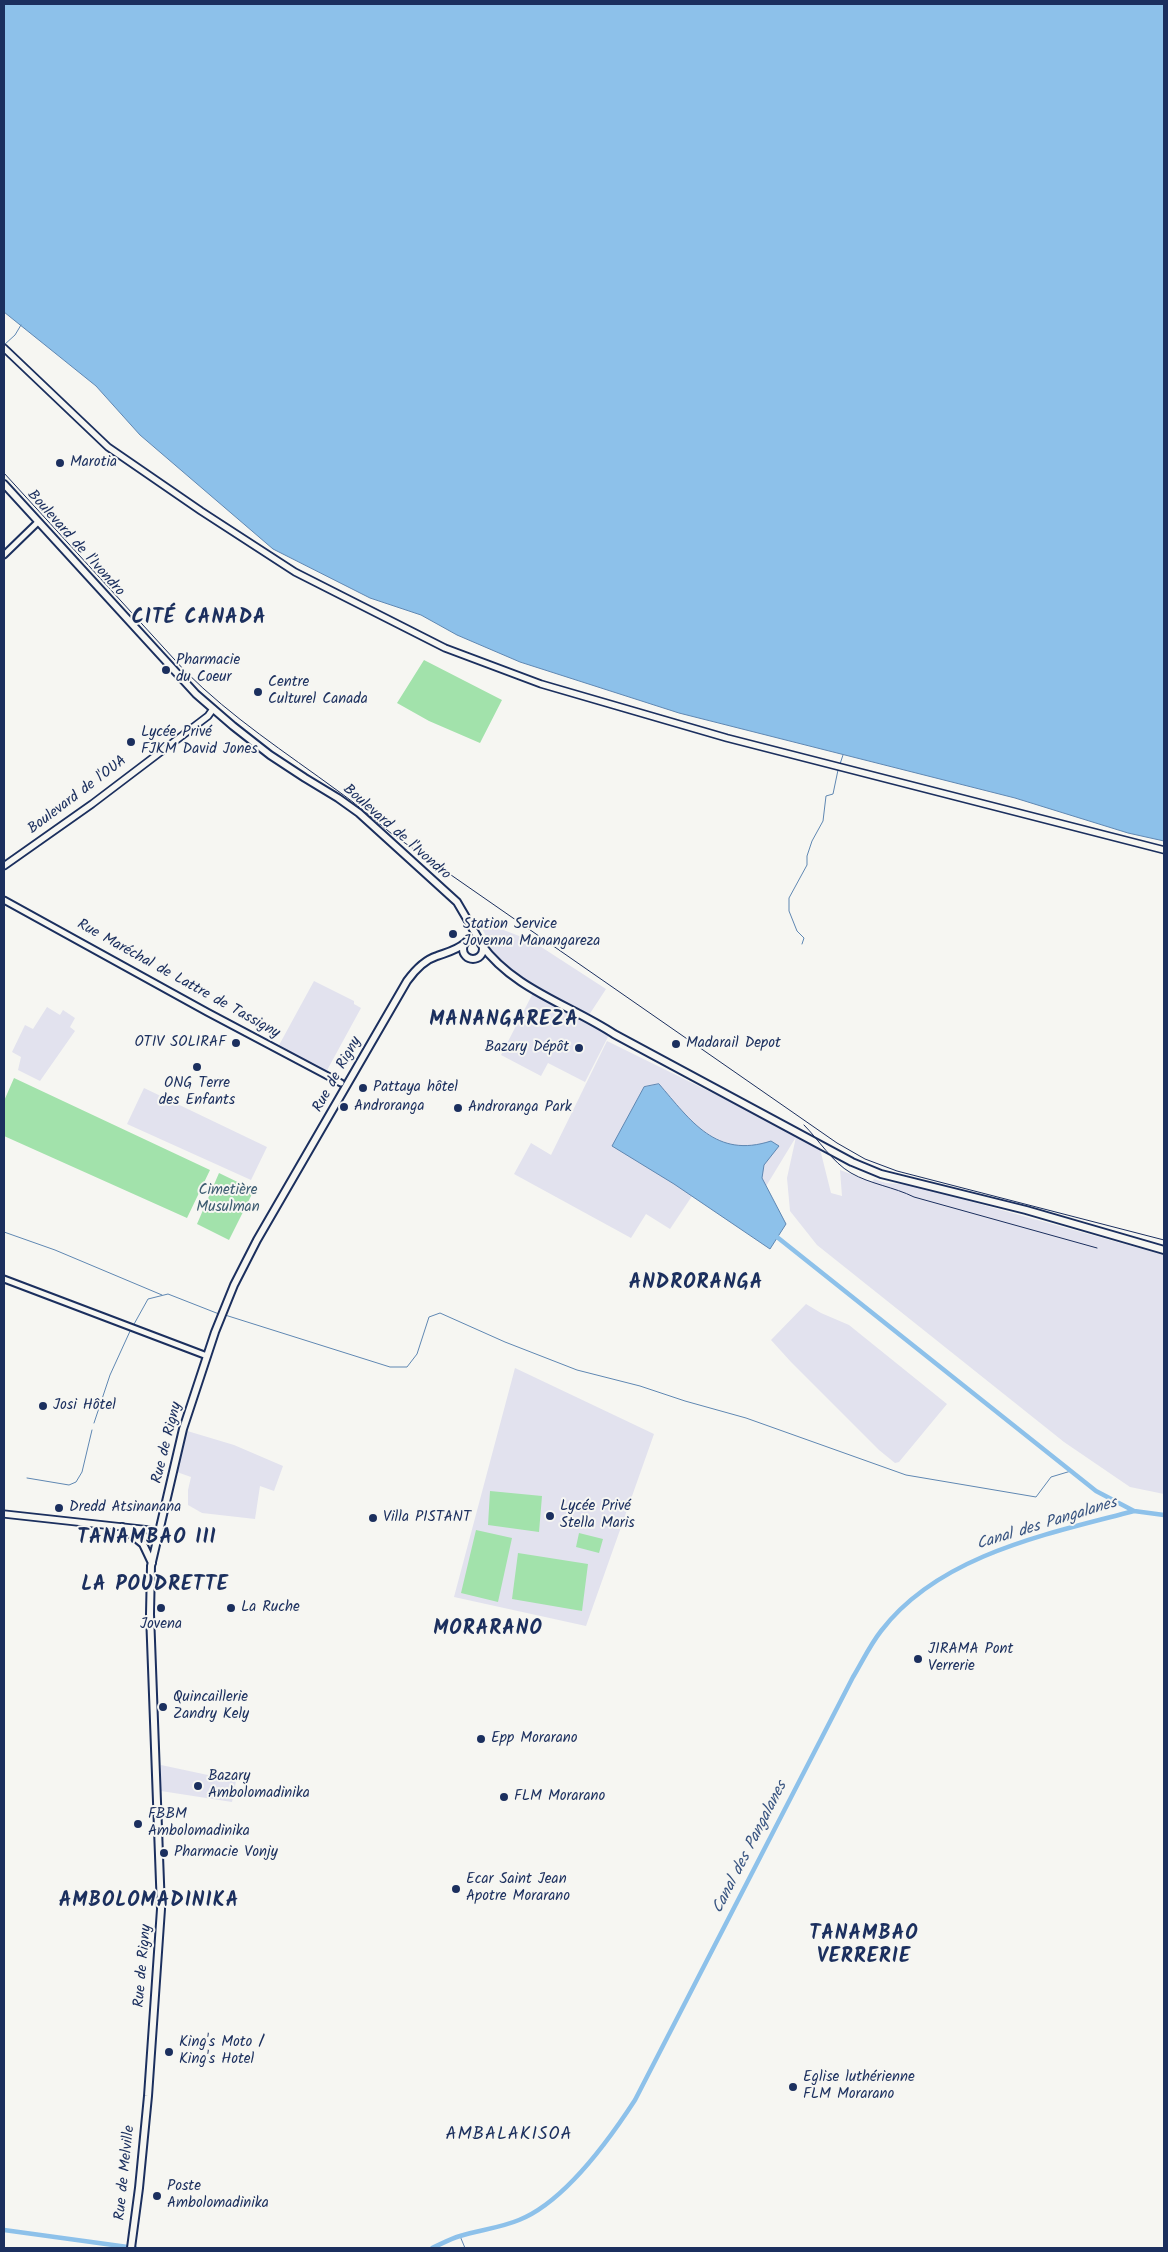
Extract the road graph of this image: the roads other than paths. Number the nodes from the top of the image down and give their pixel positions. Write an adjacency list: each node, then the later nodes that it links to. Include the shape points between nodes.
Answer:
1 (4, 348): 6 (main road, via 108,447 193,506 295,572 445,648 541,684 727,738)
2 (4, 484): 3 (main road, Boulevard de l'Ivondro)
3 (38, 522): 4 (street); 5 (main road, Boulevard de l'Ivondro, via 160,657)
4 (4, 555)
5 (213, 709): 7 (main road, Boulevard de l'OUA, via 92,804); 9 (main road, Boulevard de l'Ivondro, via 270,754 358,814 457,902)
6 (1164, 850)
7 (4, 866)
8 (4, 900): 15 (street, Rue Maréchal de Lattre de Tassigny)
9 (466, 915): 10 (main road, via 470,928); 11 (main road, Boulevard de l'Ivondro)
10 (466, 942): 11 (main road, via 474,939); 12 (main road, Rue de Rigny); 13 (main road, via 464,952)
11 (481, 944): 13 (main road, via 481,954); 14 (main road, Boulevard de l'Ivondro)
12 (446, 954): 13 (main road); 18 (main road, Rue de Rigny, via 418,967 387,1014 249,1254)
13 (471, 958): 14 (main road)
14 (500, 967): 16 (main road, via 530,988 852,1162 912,1182 1026,1210)
15 (340, 1083)
16 (1164, 1250)
17 (4, 1279): 18 (street)
18 (207, 1356): 21 (main road, Rue de Rigny, via 182,1428)
19 (4, 1514): 20 (main road)
20 (122, 1527): 21 (main road); 22 (main road, via 144,1544)
21 (159, 1531): 22 (main road, Rue de Rigny)
22 (152, 1563): 23 (main road, Rue de Rigny, via 150,1614 161,1910)
23 (147, 2101): 24 (main road, Rue de Melville)
24 (131, 2248)

